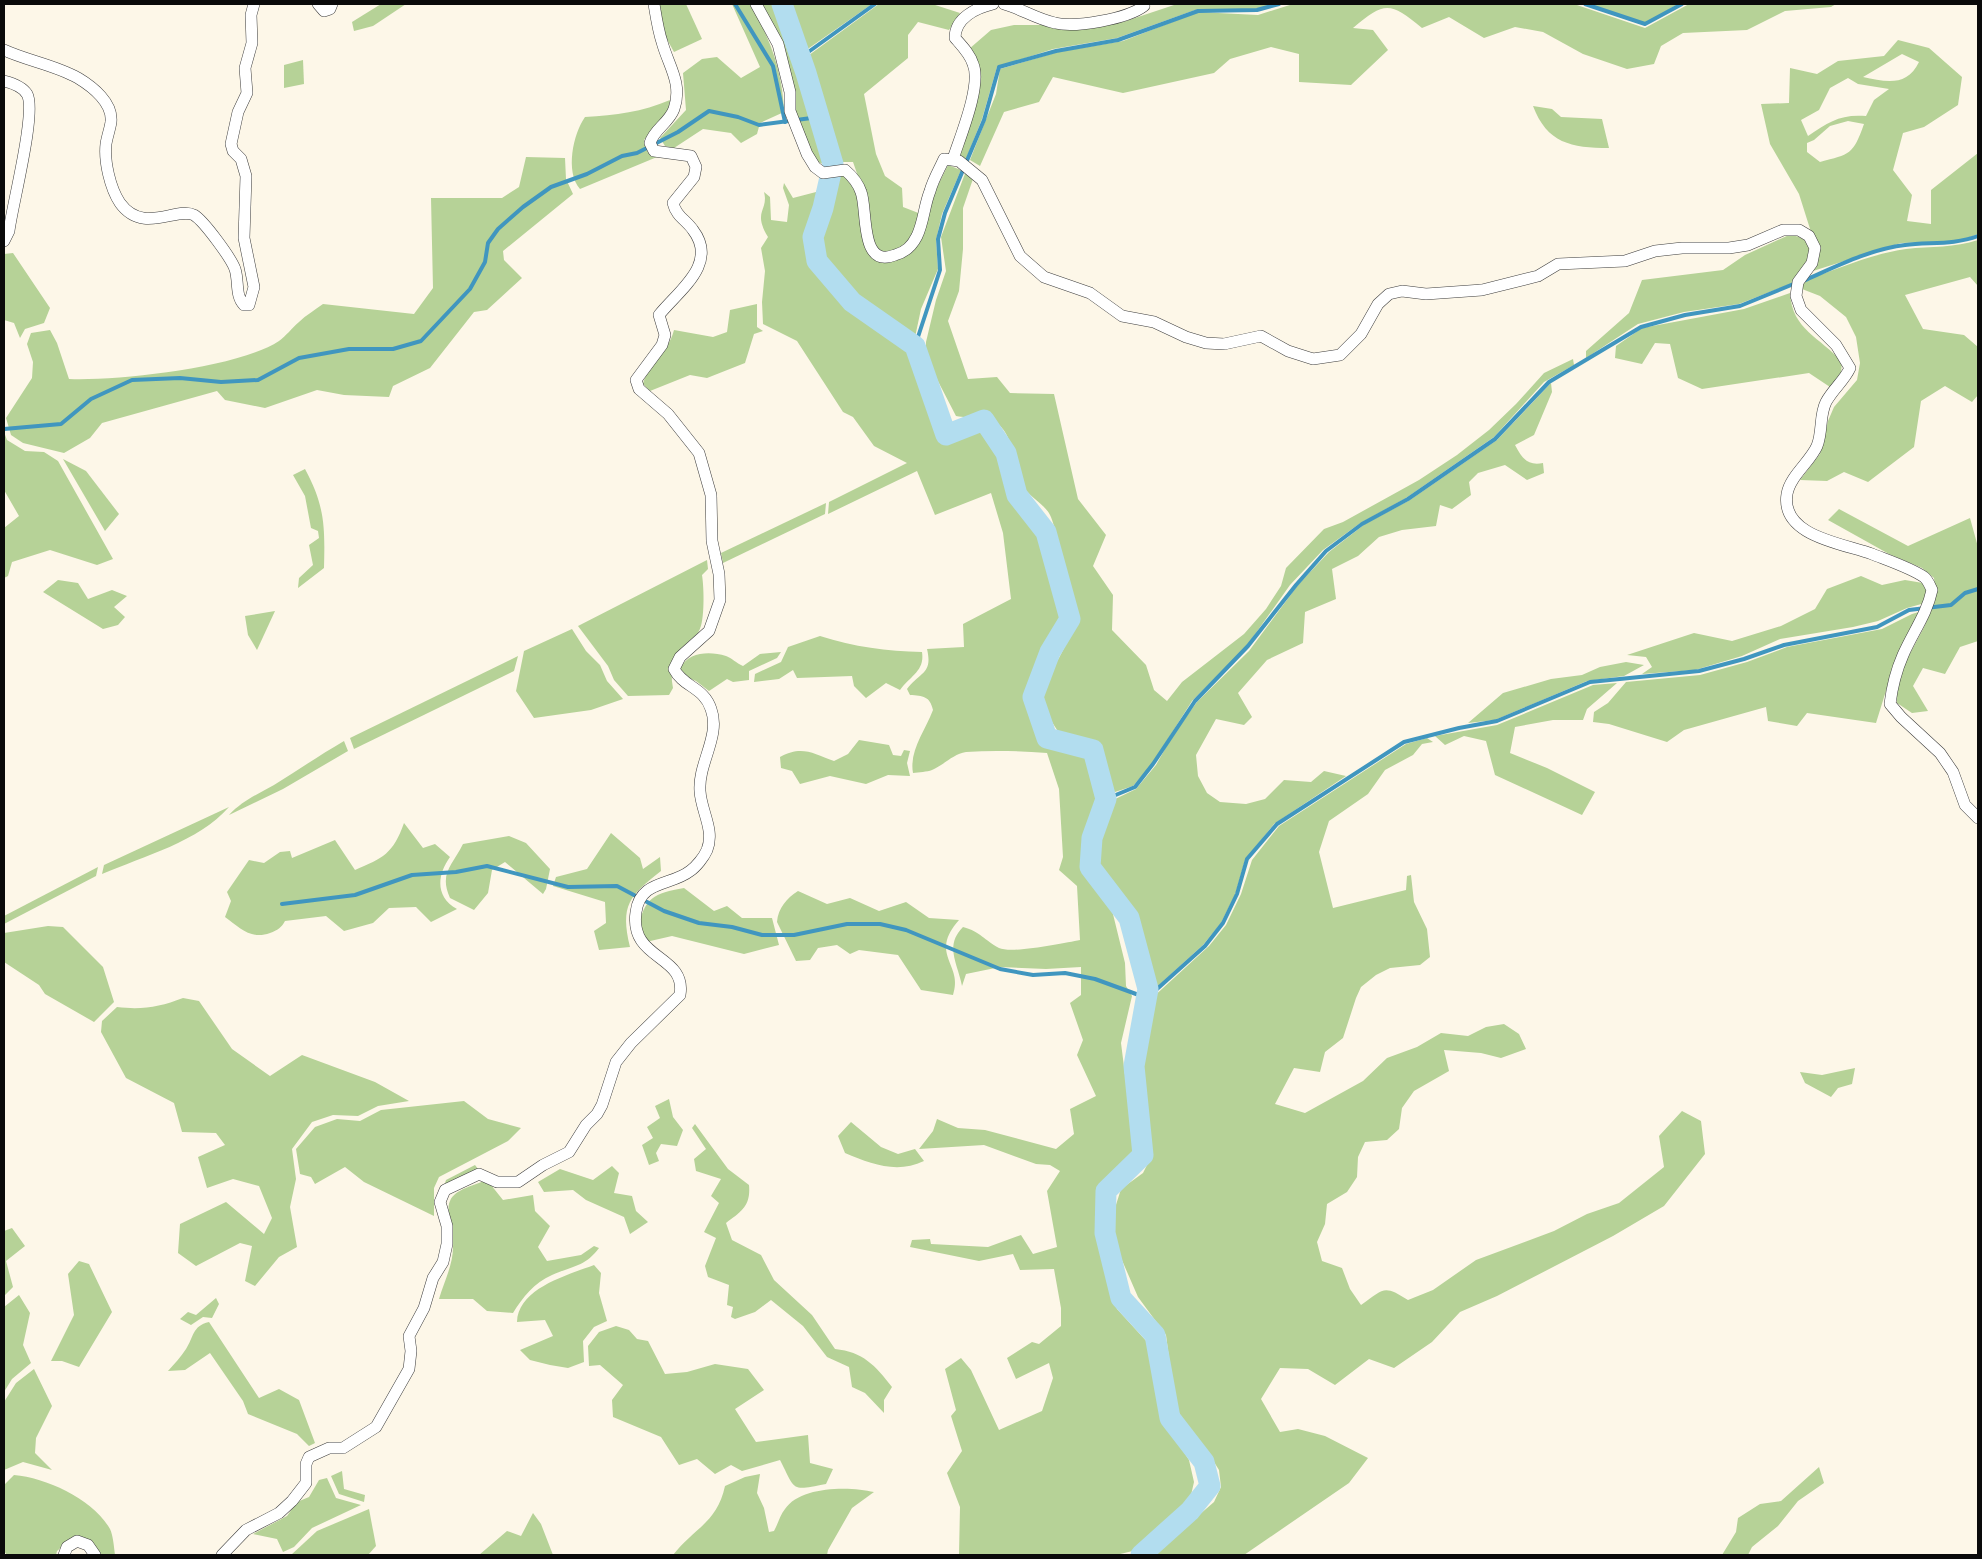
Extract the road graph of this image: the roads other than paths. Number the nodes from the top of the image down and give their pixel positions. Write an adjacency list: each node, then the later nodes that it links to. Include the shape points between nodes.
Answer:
1 (254, 4): 9 (street, via 252,43 245,68 247,93 238,112 232,144 246,176 244,238 254,287 249,305 239,300 234,268 220,243 199,218 192,214 147,219 137,216 120,203 106,156 111,120 99,92 61,70)
2 (318, 4): 3 (street, via 324,11)
3 (332, 4)
4 (654, 4): 16 (street, via 677,96 673,111 653,133 650,143 654,151 691,156 696,167 694,177 672,203 675,213 686,222 701,244 701,259 694,276 659,314 665,335 662,345 636,380 639,389 668,414 699,453 711,495 712,541 720,574 720,600 709,630 680,657 674,669 678,678 705,696 714,722 700,791 708,822 707,850 690,871 644,892 636,909 637,934 641,944 679,976 682,985 680,995 616,1062 602,1105 569,1152 518,1182 497,1182 479,1174 445,1190 440,1202 447,1226 443,1262 409,1336 409,1369 376,1427 343,1448 329,1448 310,1456 306,1464 306,1483 292,1501 279,1513 246,1530)
5 (756, 4): 11 (street, via 778,44 790,92 790,111 807,154 823,173 845,170 856,182 862,192 867,237 873,252 892,257 906,251 917,236 944,159)
6 (993, 4): 11 (street, via 981,7 964,18 955,30 955,38 974,65 976,77)
7 (1004, 4): 8 (street, via 1034,17 1068,25 1134,14)
8 (1143, 4)
9 (4, 50)
10 (4, 81): 12 (street, via 21,88 30,102 26,142 9,231)
11 (956, 160): 13 (street, via 972,169 982,180 1020,256 1044,277 1090,293 1122,316 1154,322 1186,338 1224,344 1261,336 1288,351 1314,359 1340,355 1361,334 1378,304 1389,294 1482,290 1538,276 1558,264 1625,261 1654,251 1682,248 1729,248 1748,245 1783,230 1799,230 1809,236 1816,248 1812,264 1798,282 1796,296 1801,310 1836,345 1850,368 1826,402 1816,446 1787,494 1789,510 1797,525 1814,536 1872,554 1926,578 1932,590 1929,606 1903,655 1893,682 1890,704 1940,753 1953,772 1965,805)
12 (4, 241)
13 (1978, 818)
14 (64, 1555): 15 (street, via 67,1547 77,1541 88,1545)
15 (95, 1555)
16 (222, 1555)

